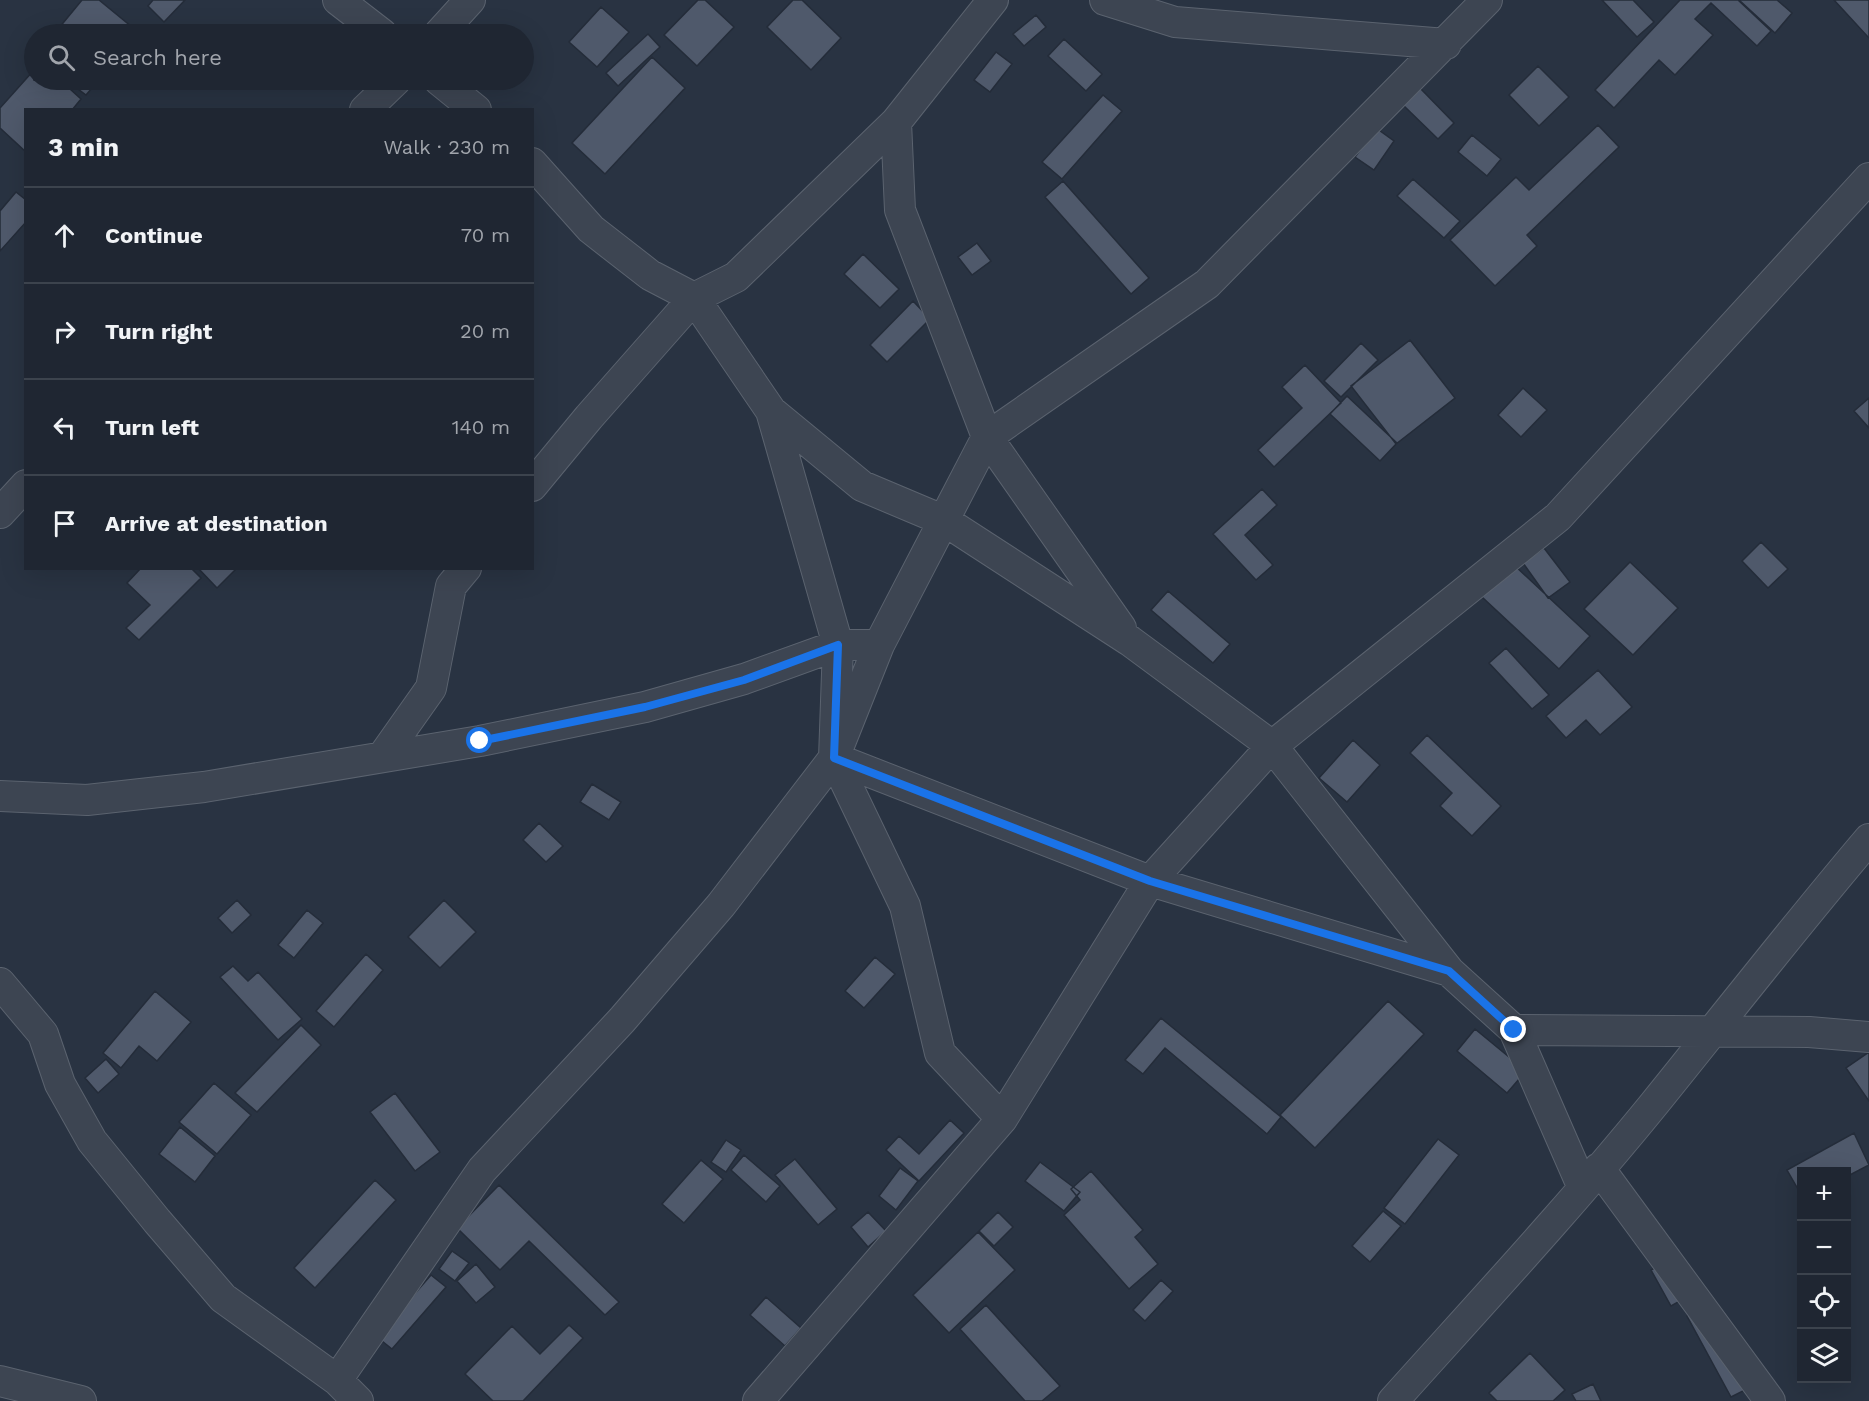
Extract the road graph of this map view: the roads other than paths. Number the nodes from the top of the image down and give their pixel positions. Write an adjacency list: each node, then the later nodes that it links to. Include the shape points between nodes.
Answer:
1 (338, 0): 6 (street)
2 (470, 0): 7 (street)
3 (993, 0): 13 (street)
4 (1104, 0): 8 (street, via 1175,21)
5 (1487, 0): 8 (street)
6 (369, 24)
7 (448, 24)
8 (1446, 44): 18 (street, via 1207,284)
9 (386, 90): 11 (street)
10 (451, 90): 12 (street)
11 (367, 108)
12 (474, 108)
13 (896, 122): 16 (street, via 736,277); 18 (street, via 900,210)
14 (534, 165): 16 (street, via 591,229 650,275)
15 (1869, 177): 27 (street, via 1558,517)
16 (694, 298): 17 (street); 19 (street)
17 (771, 411): 22 (street, via 862,486); 25 (street)
18 (987, 437): 22 (street); 24 (street)
19 (534, 484)
20 (24, 486): 21 (street)
21 (0, 513)
22 (945, 521): 24 (street); 26 (street)
23 (464, 570): 28 (street, via 451,586 431,688)
24 (1130, 641): 27 (street)
25 (838, 645): 26 (street); 28 (street, via 744,680 645,707 480,741); 29 (street)
26 (879, 645): 29 (street)
27 (1272, 746): 32 (street); 33 (street)
28 (383, 756): 30 (street, via 204,787 87,800)
29 (834, 758): 32 (street); 38 (street, via 905,906 940,1053); 40 (street, via 721,905 622,1020 482,1170)
30 (0, 796)
31 (1869, 839): 36 (street)
32 (1150, 881): 33 (street); 38 (street)
33 (1449, 971): 35 (street)
34 (0, 983): 40 (street, via 43,1034 60,1084 92,1141 156,1221 223,1298)
35 (1514, 1030): 36 (street); 39 (street)
36 (1712, 1030): 37 (street); 39 (street)
37 (1869, 1037)
38 (1002, 1119): 44 (street)
39 (1591, 1178): 45 (street); 46 (street)
40 (337, 1380): 43 (street)
41 (0, 1381): 42 (street)
42 (81, 1401)
43 (358, 1401)
44 (758, 1401)
45 (1393, 1401)
46 (1770, 1401)

